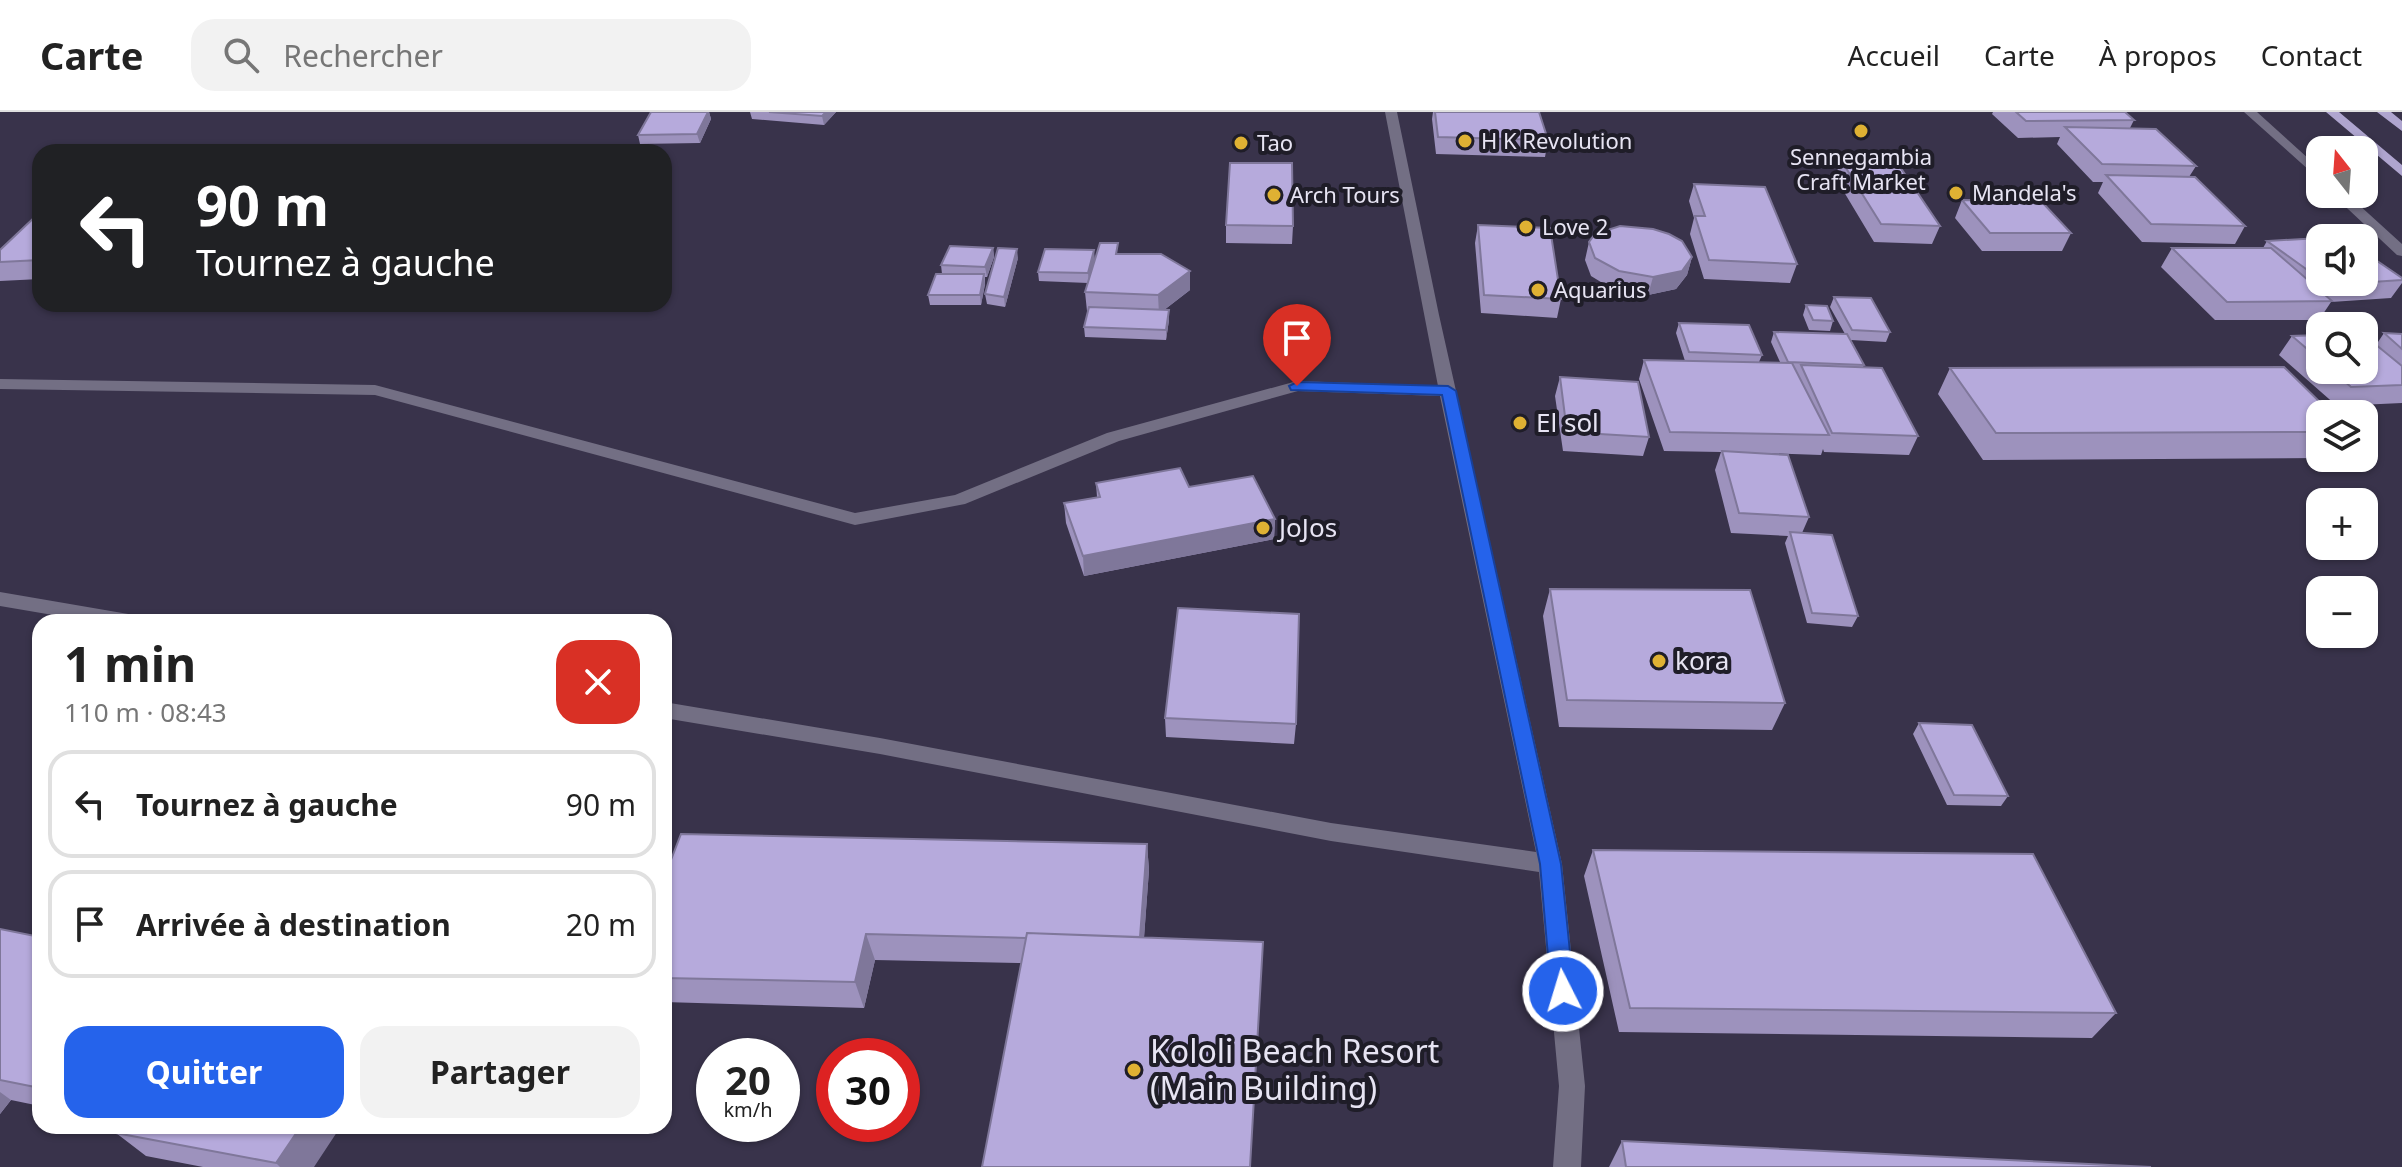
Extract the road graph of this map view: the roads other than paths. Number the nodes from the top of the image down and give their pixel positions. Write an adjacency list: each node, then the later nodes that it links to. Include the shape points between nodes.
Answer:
1 (1391, 112): 11 (street)
2 (2250, 112): 6 (street)
3 (2332, 112): 7 (main road)
4 (2383, 112): 5 (main road)
5 (2402, 127)
6 (2306, 163)
7 (2402, 172)
8 (2354, 208): 9 (street)
9 (2402, 252)
10 (0, 384): 11 (street, via 375,390 855,519 959,500 1113,437 1297,386)
11 (1448, 391): 15 (street)
12 (0, 599): 13 (street)
13 (87, 614)
14 (672, 711): 15 (street, via 1331,832)
15 (1550, 864): 16 (street, via 1572,1086)
16 (1567, 1167)

